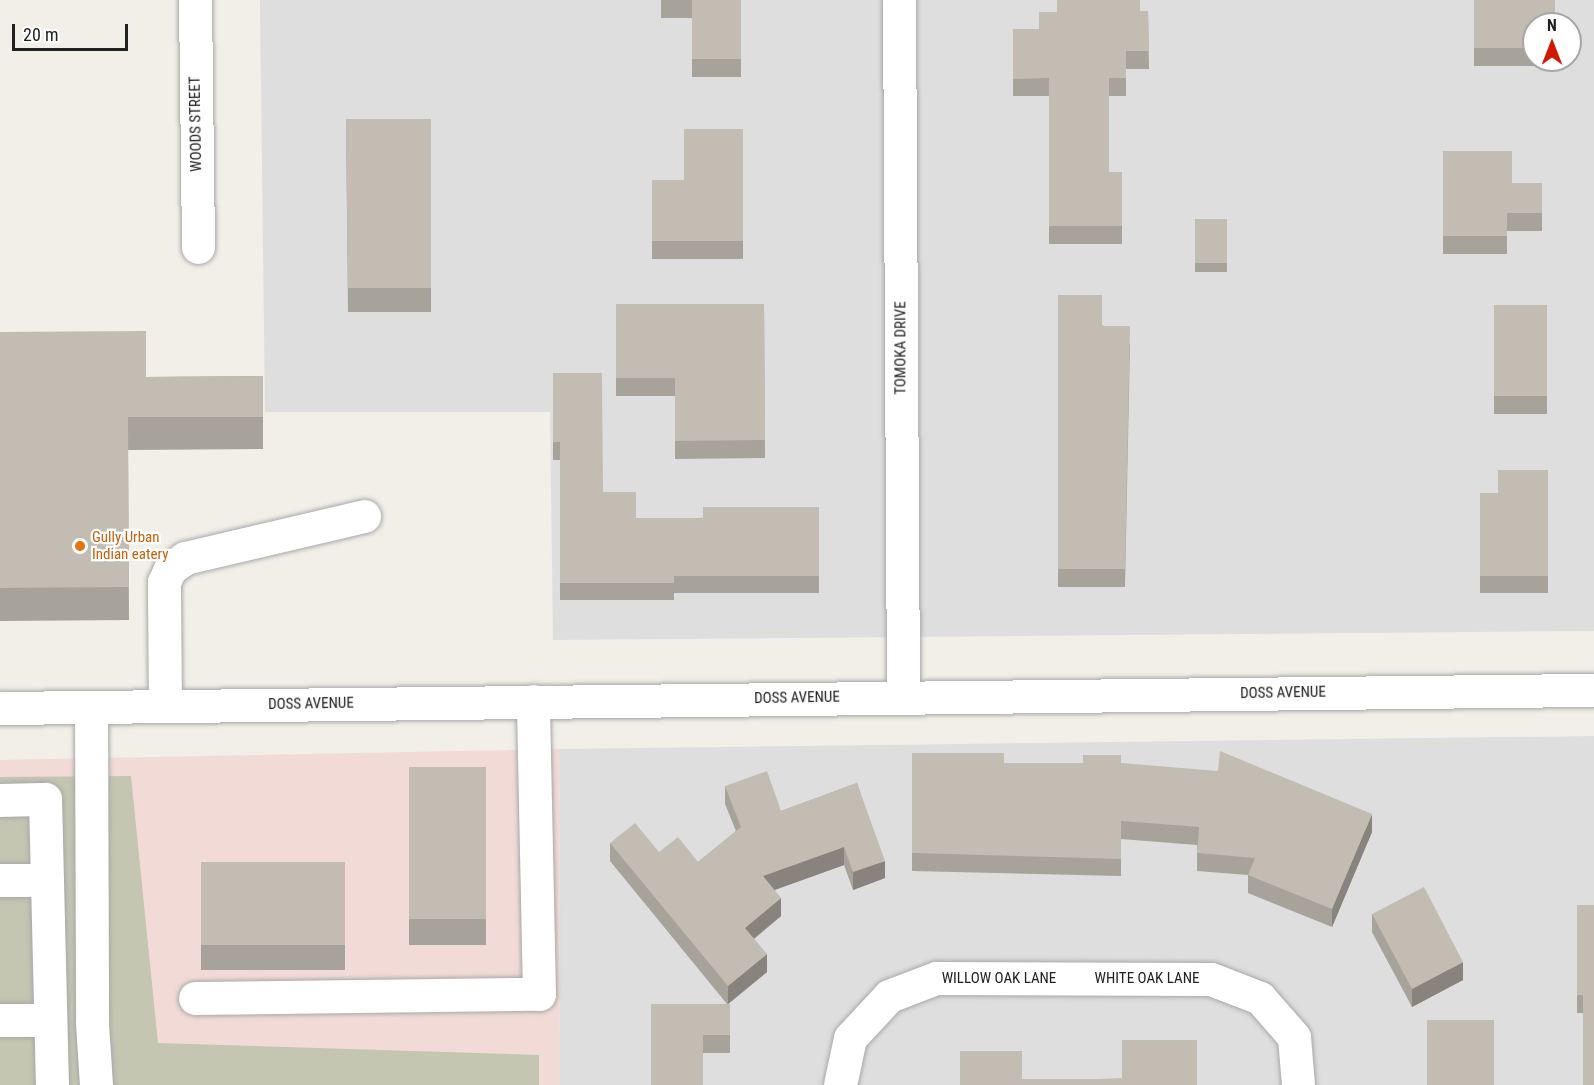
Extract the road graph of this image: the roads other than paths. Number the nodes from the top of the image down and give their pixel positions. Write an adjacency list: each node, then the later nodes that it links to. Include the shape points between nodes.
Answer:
1 (195, 0): 3 (street, WOODS STREET)
2 (899, 0): 6 (street, TOMOKA DRIVE)
3 (198, 247)
4 (364, 516): 8 (street, via 185,558 170,569 164,582)
5 (1594, 690): 6 (street, DOSS AVENUE)
6 (903, 697): 7 (street, DOSS AVENUE)
7 (534, 701): 8 (street, DOSS AVENUE); 15 (street, via 539,994)
8 (165, 706): 9 (street, DOSS AVENUE)
9 (91, 707): 10 (street, DOSS AVENUE); 19 (street, via 92,1023)
10 (0, 708)
11 (0, 800): 13 (street, via 45,800)
12 (0, 880): 13 (street)
13 (47, 880): 17 (street)
14 (1075, 979): 20 (street, WILLOW OAK LANE, via 936,978 889,996 850,1038); 21 (street, WHITE OAK LANE, via 1211,979 1260,998 1294,1037)
15 (195, 998)
16 (0, 1020): 17 (street)
17 (50, 1020): 18 (street)
18 (51, 1085)
19 (96, 1085)
20 (840, 1085)
21 (1298, 1085)

